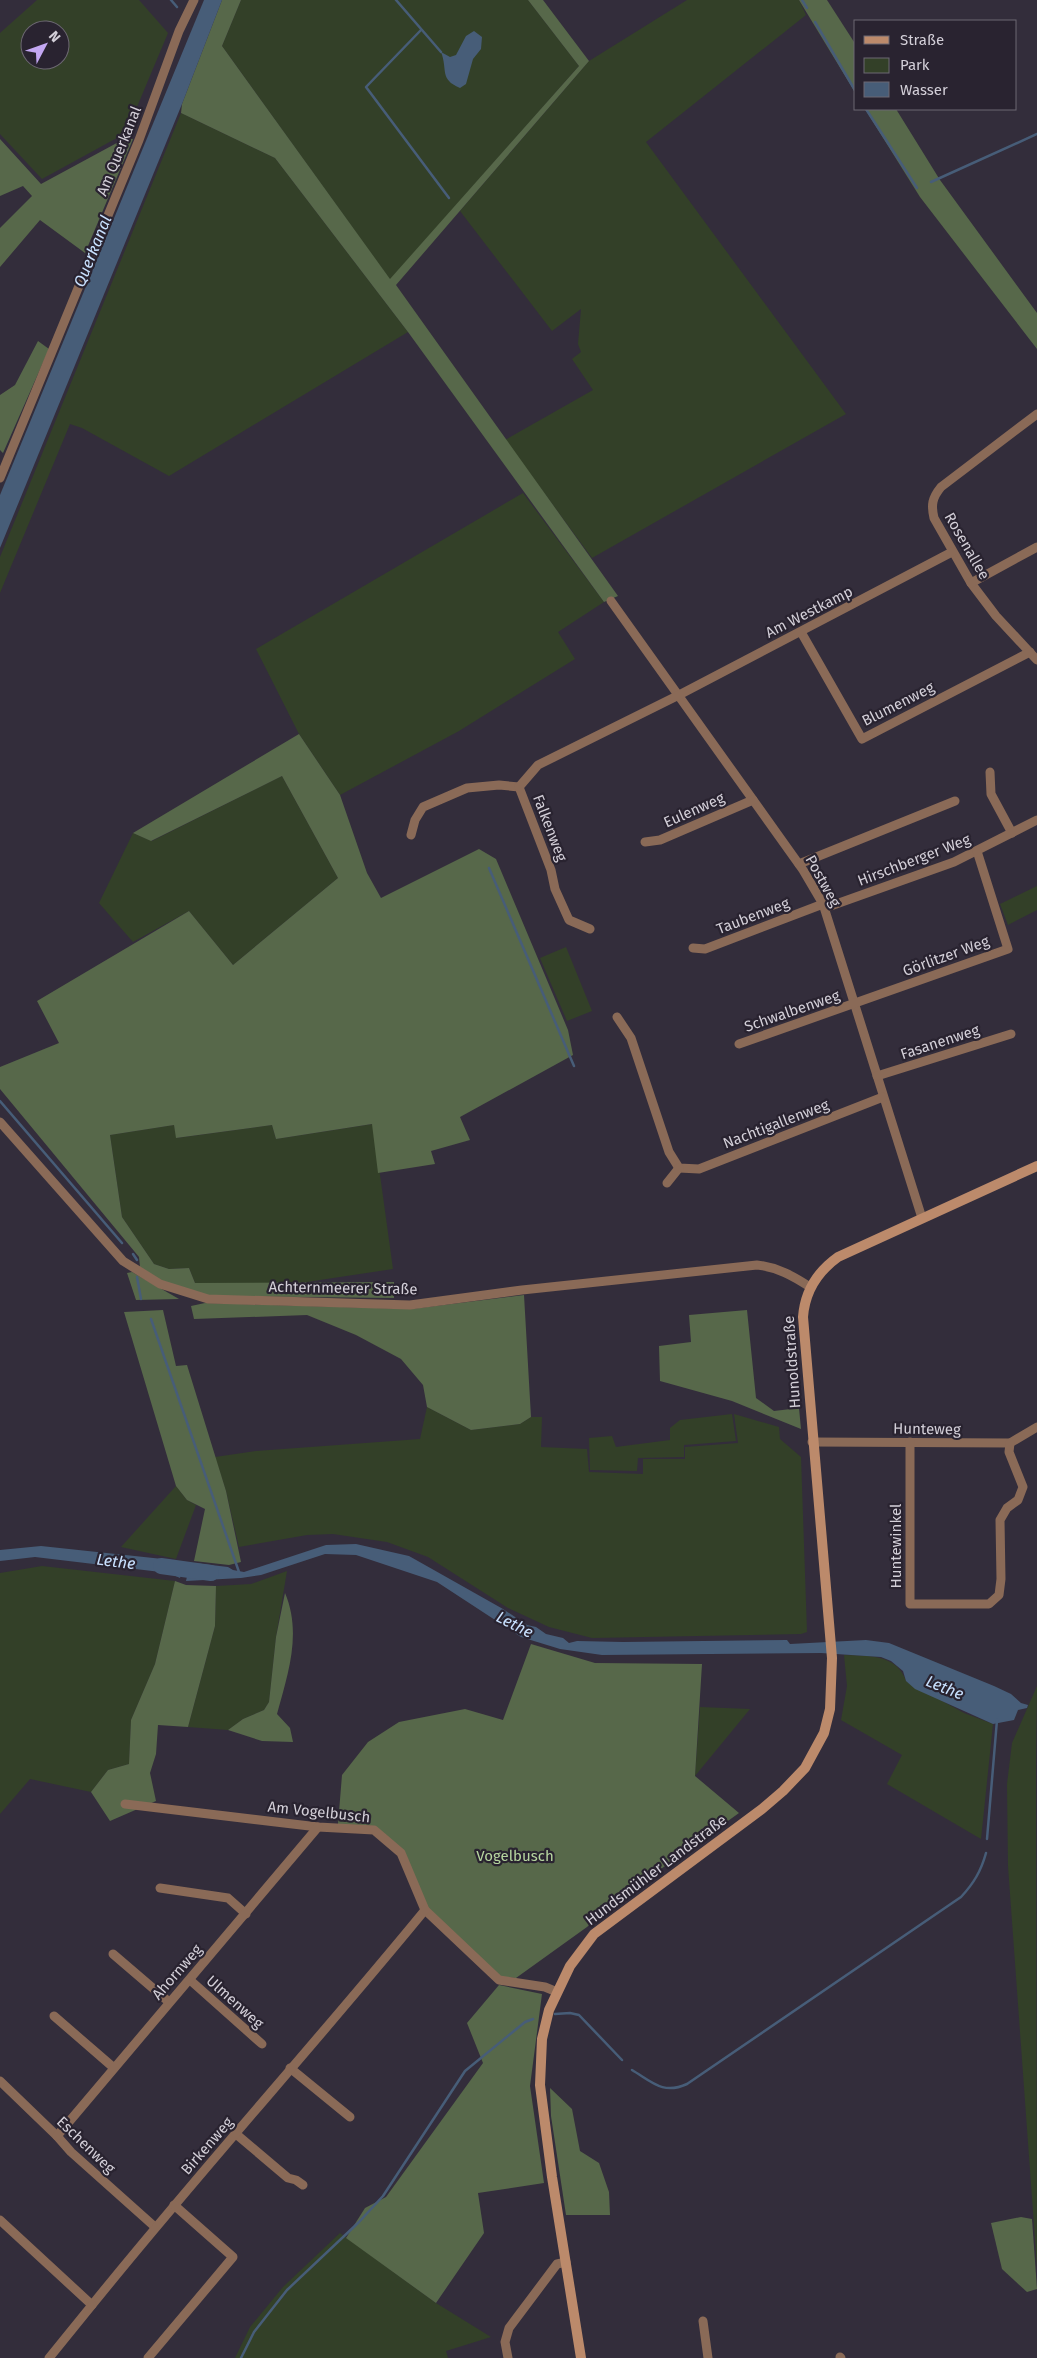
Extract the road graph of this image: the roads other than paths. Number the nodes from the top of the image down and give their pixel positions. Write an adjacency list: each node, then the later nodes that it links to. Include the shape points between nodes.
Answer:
1 (194, 0): 3 (street, Am Querkanal)
2 (1037, 414): 5 (street, Rosenallee, via 941,487 934,496 931,506 934,518)
3 (0, 478)
4 (1037, 547): 6 (street)
5 (952, 552): 6 (street, Rosenallee); 8 (street, Am Westkamp)
6 (971, 583): 9 (street, Rosenallee)
7 (611, 601): 11 (street, Postweg)
8 (800, 632): 9 (street, Blumenweg, via 862,739); 11 (street, Am Westkamp)
9 (1030, 652): 10 (street, Rosenallee)
10 (1037, 660)
11 (679, 695): 13 (street, Falkenweg, via 538,765); 14 (street, Postweg)
12 (990, 772): 17 (street, via 991,794)
13 (519, 787): 18 (street, via 499,784 467,788 449,795 423,807); 23 (street, Falkenweg, via 569,920)
14 (753, 800): 19 (street, Eulenweg, via 660,840); 21 (street, Postweg)
15 (954, 801): 21 (street)
16 (1037, 820): 17 (street, Hirschberger Weg)
17 (1012, 833): 20 (street, Hirschberger Weg)
18 (411, 835)
19 (645, 842)
20 (977, 851): 22 (street, Hirschberger Weg, via 954,862); 25 (street, Görlitzer Weg, via 1008,949)
21 (799, 864): 22 (street, Postweg)
22 (824, 906): 24 (street, Taubenweg, via 705,950); 25 (street, Postweg)
23 (590, 929)
24 (693, 948)
25 (854, 1004): 28 (street, Schwalbenweg); 29 (street, Postweg)
26 (617, 1017): 33 (street, via 631,1038 668,1152)
27 (1011, 1034): 29 (street, Fasanenweg)
28 (739, 1044)
29 (877, 1076): 30 (street, Postweg)
30 (883, 1097): 33 (street, Nachtigallenweg, via 699,1169); 35 (street, Postweg)
31 (0, 1122): 36 (street, Achternmeerer Straße, via 123,1261 160,1284 208,1300 410,1305 758,1265 791,1275)
32 (1037, 1166): 35 (street, Hunoldstraße)
33 (679, 1168): 34 (street)
34 (667, 1183)
35 (922, 1218): 36 (street, Hunoldstraße, via 838,1257 826,1265)
36 (810, 1287): 38 (street, Hunoldstraße, via 803,1317)
37 (1037, 1427): 40 (street)
38 (812, 1442): 39 (street, Hunteweg); 41 (street, Hunoldstraße)
39 (910, 1442): 40 (street, Hunteweg); 40 (street, Huntewinkel, via 910,1604 989,1604 998,1595 1001,1580 1000,1520 1007,1508 1018,1500 1023,1487 1009,1452)
40 (1010, 1443)
41 (831, 1635): 49 (street, Hundsmühler Landstraße, via 831,1702 824,1733 805,1768 762,1809 601,1928 580,1952)
42 (124, 1804): 43 (street, Am Vogelbusch)
43 (318, 1827): 45 (street, Am Vogelbusch, via 374,1830 401,1853); 46 (street, Ahornweg)
44 (160, 1888): 46 (street, via 228,1898)
45 (425, 1910): 49 (street, Am Vogelbusch, via 499,1980); 54 (street, Birkenweg)
46 (246, 1914): 48 (street, Ahornweg)
47 (113, 1954): 50 (street)
48 (190, 1980): 50 (street, Ahornweg); 52 (street, Ulmenweg)
49 (557, 1992): 63 (street, Hundsmühler Landstraße, via 542,2039 540,2085)
50 (169, 2002): 53 (street, Ahornweg)
51 (54, 2016): 53 (street)
52 (262, 2044)
53 (114, 2068): 58 (street, Ahornweg)
54 (290, 2068): 56 (street); 57 (street, Birkenweg)
55 (0, 2082): 58 (street, Eschenweg)
56 (350, 2117)
57 (236, 2134): 59 (street, via 288,2178); 60 (street, Birkenweg)
58 (57, 2136): 62 (street, Eschenweg)
59 (303, 2185)
60 (174, 2205): 62 (street, Birkenweg); 67 (street, via 233,2257)
61 (0, 2220): 64 (street)
62 (154, 2227): 64 (street, Birkenweg)
63 (566, 2262): 68 (street, via 557,2264 509,2328 505,2342); 69 (street, Hundsmühler Landstraße)
64 (92, 2305): 66 (street, Birkenweg)
65 (703, 2320): 70 (street)
66 (49, 2358)
67 (148, 2358)
68 (508, 2358)
69 (582, 2358)
70 (708, 2358)

